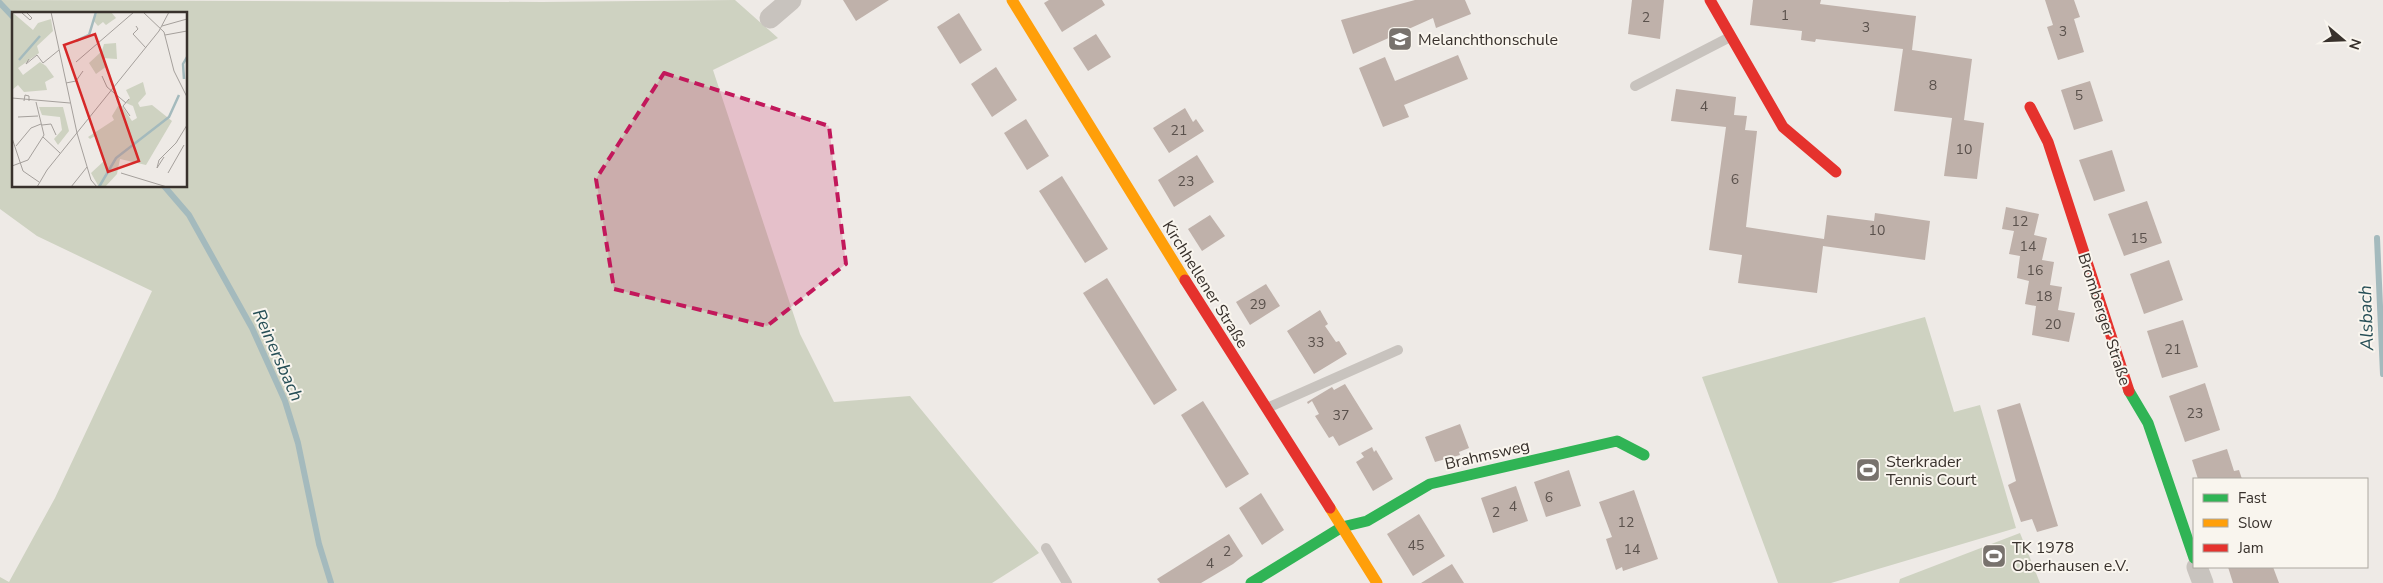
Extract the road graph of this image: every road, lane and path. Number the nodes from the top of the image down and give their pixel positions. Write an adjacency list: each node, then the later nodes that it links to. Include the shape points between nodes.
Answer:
1 (792, 0): 4 (street)
2 (1012, 0): 10 (street, Kirchhellener Straße)
3 (1710, 0): 5 (street)
4 (770, 18)
5 (1731, 36): 6 (lane); 8 (street, via 1783,127)
6 (1635, 86)
7 (2030, 107): 14 (street, Bromberger Straße, via 2048,142 2128,390 2148,423)
8 (1836, 172)
9 (1398, 350): 10 (lane)
10 (1266, 408): 12 (street, Kirchhellener Straße)
11 (1644, 455): 12 (street, Brahmsweg, via 1618,441 1446,479 1430,484 1367,520)
12 (1342, 527): 17 (street, Brahmsweg); 18 (street, Kirchhellener Straße)
13 (1046, 548): 16 (lane)
14 (2193, 555)
15 (2197, 568): 19 (street)
16 (1066, 583)
17 (1251, 583)
18 (1377, 583)
19 (2203, 583)

